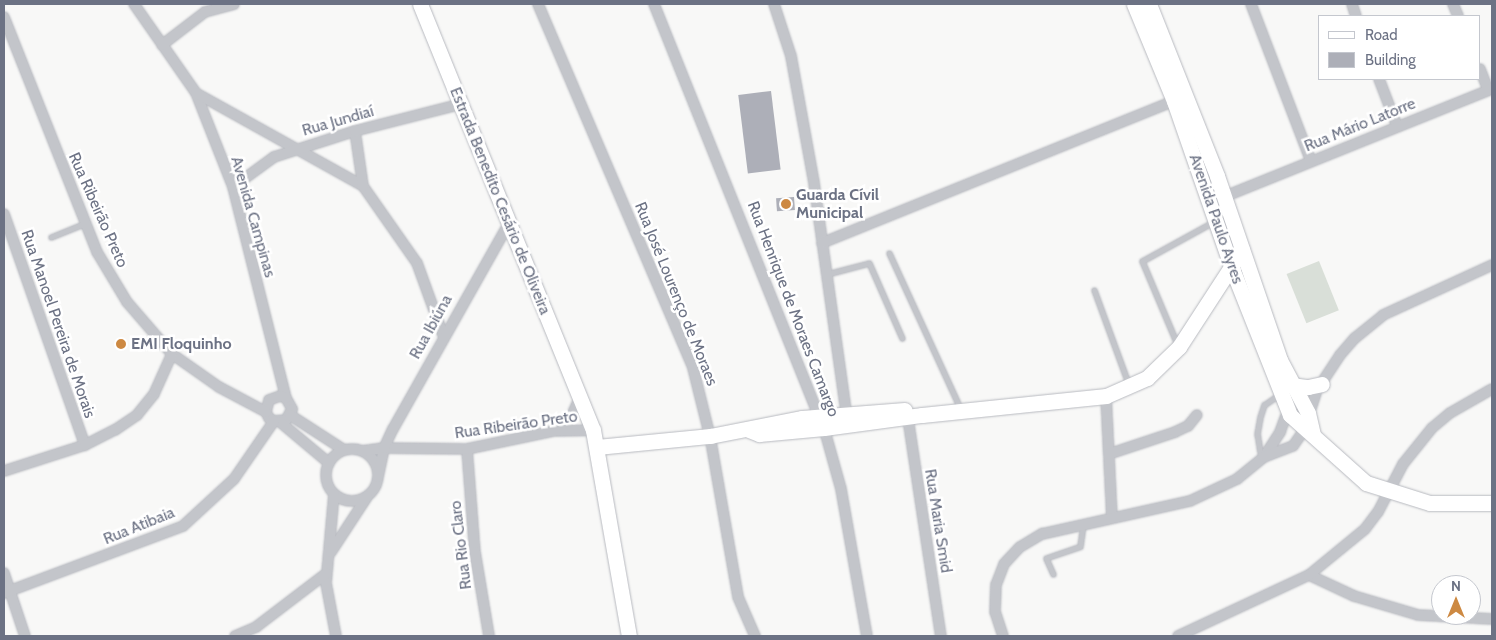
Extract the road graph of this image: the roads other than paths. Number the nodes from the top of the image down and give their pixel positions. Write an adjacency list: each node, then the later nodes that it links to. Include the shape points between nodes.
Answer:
1 (134, 4): 11 (street, Avenida Campinas)
2 (234, 4): 11 (street, via 205,12)
3 (420, 4): 17 (main road, Estrada Benedito Cesário de Oliveira)
4 (538, 4): 63 (street, Rua José Lourenço de Moraes, via 693,368)
5 (654, 4): 59 (street, Rua Henrique de Moraes Camargo)
6 (774, 4): 30 (street, via 791,56)
7 (1134, 4): 16 (main road, Avenida Paulo Ayres)
8 (1149, 4): 24 (main road, Avenida Paulo Ayres)
9 (1251, 4): 21 (street)
10 (4, 17): 27 (street, Rua Ribeirão Preto)
11 (162, 45): 15 (street, Avenida Campinas)
12 (1481, 71): 14 (street)
13 (1379, 80): 18 (street)
14 (1490, 89): 18 (street, Rua Mário Latorre)
15 (196, 93): 20 (street); 23 (street, Avenida Campinas)
16 (1174, 101): 24 (main road, Avenida Paulo Ayres); 30 (street)
17 (462, 104): 19 (street, Rua Jundiaí); 28 (main road, Estrada Benedito Cesário de Oliveira)
18 (1397, 126): 21 (street, Rua Mário Latorre)
19 (355, 131): 20 (street, Rua Jundiaí); 22 (street)
20 (297, 149): 22 (street); 23 (street, Rua Jundiaí, via 260,165)
21 (1311, 161): 24 (street, Rua Mário Latorre, via 1238,190)
22 (363, 186): 39 (street, via 417,263)
23 (232, 187): 49 (street, Avenida Campinas)
24 (1221, 202): 26 (main road, Avenida Paulo Ayres); 31 (main road, Avenida Paulo Ayres)
25 (4, 214): 64 (street, Rua Manoel Pereira de Morais)
26 (1216, 220): 34 (main road, Avenida Paulo Ayres); 41 (lane, via 1142,261)
27 (85, 223): 29 (lane); 42 (street, Rua Ribeirão Preto, via 107,271 128,302)
28 (509, 223): 39 (street, Rua Ibiúna); 48 (main road, Estrada Benedito Cesário de Oliveira)
29 (51, 237)
30 (822, 243): 35 (street)
31 (1242, 250): 34 (main road); 37 (main road, Avenida Paulo Ayres)
32 (889, 253): 51 (lane)
33 (1492, 265): 44 (street, via 1383,315 1340,355)
34 (1231, 266): 37 (main road, Avenida Paulo Ayres); 38 (main road)
35 (826, 274): 40 (lane, via 869,263); 57 (street)
36 (1094, 290): 43 (lane)
37 (1250, 294): 38 (main road, via 1225,291); 46 (main road, Avenida Paulo Ayres); 46 (main road, Avenida Paulo Ayres, via 1280,360)
38 (1213, 296): 41 (main road)
39 (443, 335): 66 (street, Rua Ibiúna)
40 (902, 338)
41 (1179, 347): 43 (main road, via 1147,378)
42 (172, 354): 52 (street, Rua Ribeirão Preto, via 219,387); 64 (street, via 154,394 137,415)
43 (1128, 386): 47 (main road)
44 (1319, 387): 46 (main road); 53 (street)
45 (1492, 388): 75 (street, via 1432,428 1404,464)
46 (1290, 392): 50 (main road, Avenida Paulo Ayres); 53 (main road, Avenida Paulo Ayres); 71 (lane, via 1264,405 1257,434)
47 (1106, 396): 51 (main road); 70 (street)
48 (580, 397): 60 (main road, Estrada Benedito Cesário de Oliveira); 61 (street, via 572,415)
49 (286, 398): 52 (street, via 280,396 269,400); 55 (street, Avenida Campinas, via 292,409)
50 (1288, 410): 62 (main road, Avenida Paulo Ayres); 71 (street, via 1280,432)
51 (961, 411): 54 (main road)
52 (266, 412): 58 (street)
53 (1308, 413): 62 (main road, Avenida Paulo Ayres)
54 (912, 414): 57 (main road); 95 (street, Rua Maria Smid)
55 (290, 415): 58 (street); 68 (street)
56 (1197, 415): 70 (street, via 1188,426 1175,432)
57 (847, 419): 59 (main road)
58 (277, 422): 72 (street); 86 (street, Rua Atibaia, via 234,479 183,526)
59 (822, 422): 63 (main road, via 759,434 749,430); 94 (street, Rua Henrique de Moraes Camargo, via 841,489)
60 (593, 430): 61 (street, Rua Ribeirão Preto); 65 (main road, Estrada Benedito Cesário de Oliveira)
61 (554, 431): 67 (street, Rua Ribeirão Preto)
62 (1308, 432): 71 (street, via 1293,446); 75 (main road, Avenida Paulo Ayres, via 1366,483)
63 (710, 436): 65 (main road); 93 (street, Rua José Lourenço de Moraes, via 738,598)
64 (85, 445): 73 (street)
65 (597, 447): 92 (main road, Estrada Benedito Cesário de Oliveira)
66 (384, 448): 67 (street, Rua Ribeirão Preto); 69 (street); 74 (street, Rua Ibiúna)
67 (467, 449): 91 (street, Rua Rio Claro, via 475,552)
68 (344, 450): 69 (street); 72 (street)
69 (362, 452): 74 (street, via 376,466)
70 (1109, 454): 79 (street)
71 (1263, 458): 79 (street, via 1237,479 1190,501 1156,511)
72 (329, 464): 76 (street, via 328,484)
73 (4, 472)
74 (378, 477): 77 (street)
75 (1389, 492): 78 (main road, Avenida Paulo Ayres, via 1430,503); 85 (street, via 1365,529)
76 (334, 494): 77 (street, via 350,501); 81 (street)
77 (368, 496): 81 (street)
78 (1492, 503)
79 (1112, 518): 80 (street)
80 (1084, 524): 84 (lane, via 1080,546 1046,558); 96 (street, via 1042,534 1020,547 1004,564 996,585 995,612)
81 (329, 555): 83 (street)
82 (4, 573): 86 (street)
83 (327, 573): 89 (street, via 256,627); 90 (street)
84 (1052, 574)
85 (1309, 575): 87 (street, via 1354,596 1418,615); 97 (street)
86 (7, 592): 88 (street)
87 (1492, 619)
88 (25, 636)
89 (235, 636)
90 (336, 636)
91 (489, 636)
92 (629, 636)
93 (755, 636)
94 (867, 636)
95 (940, 636)
96 (1003, 636)
97 (1178, 636)

